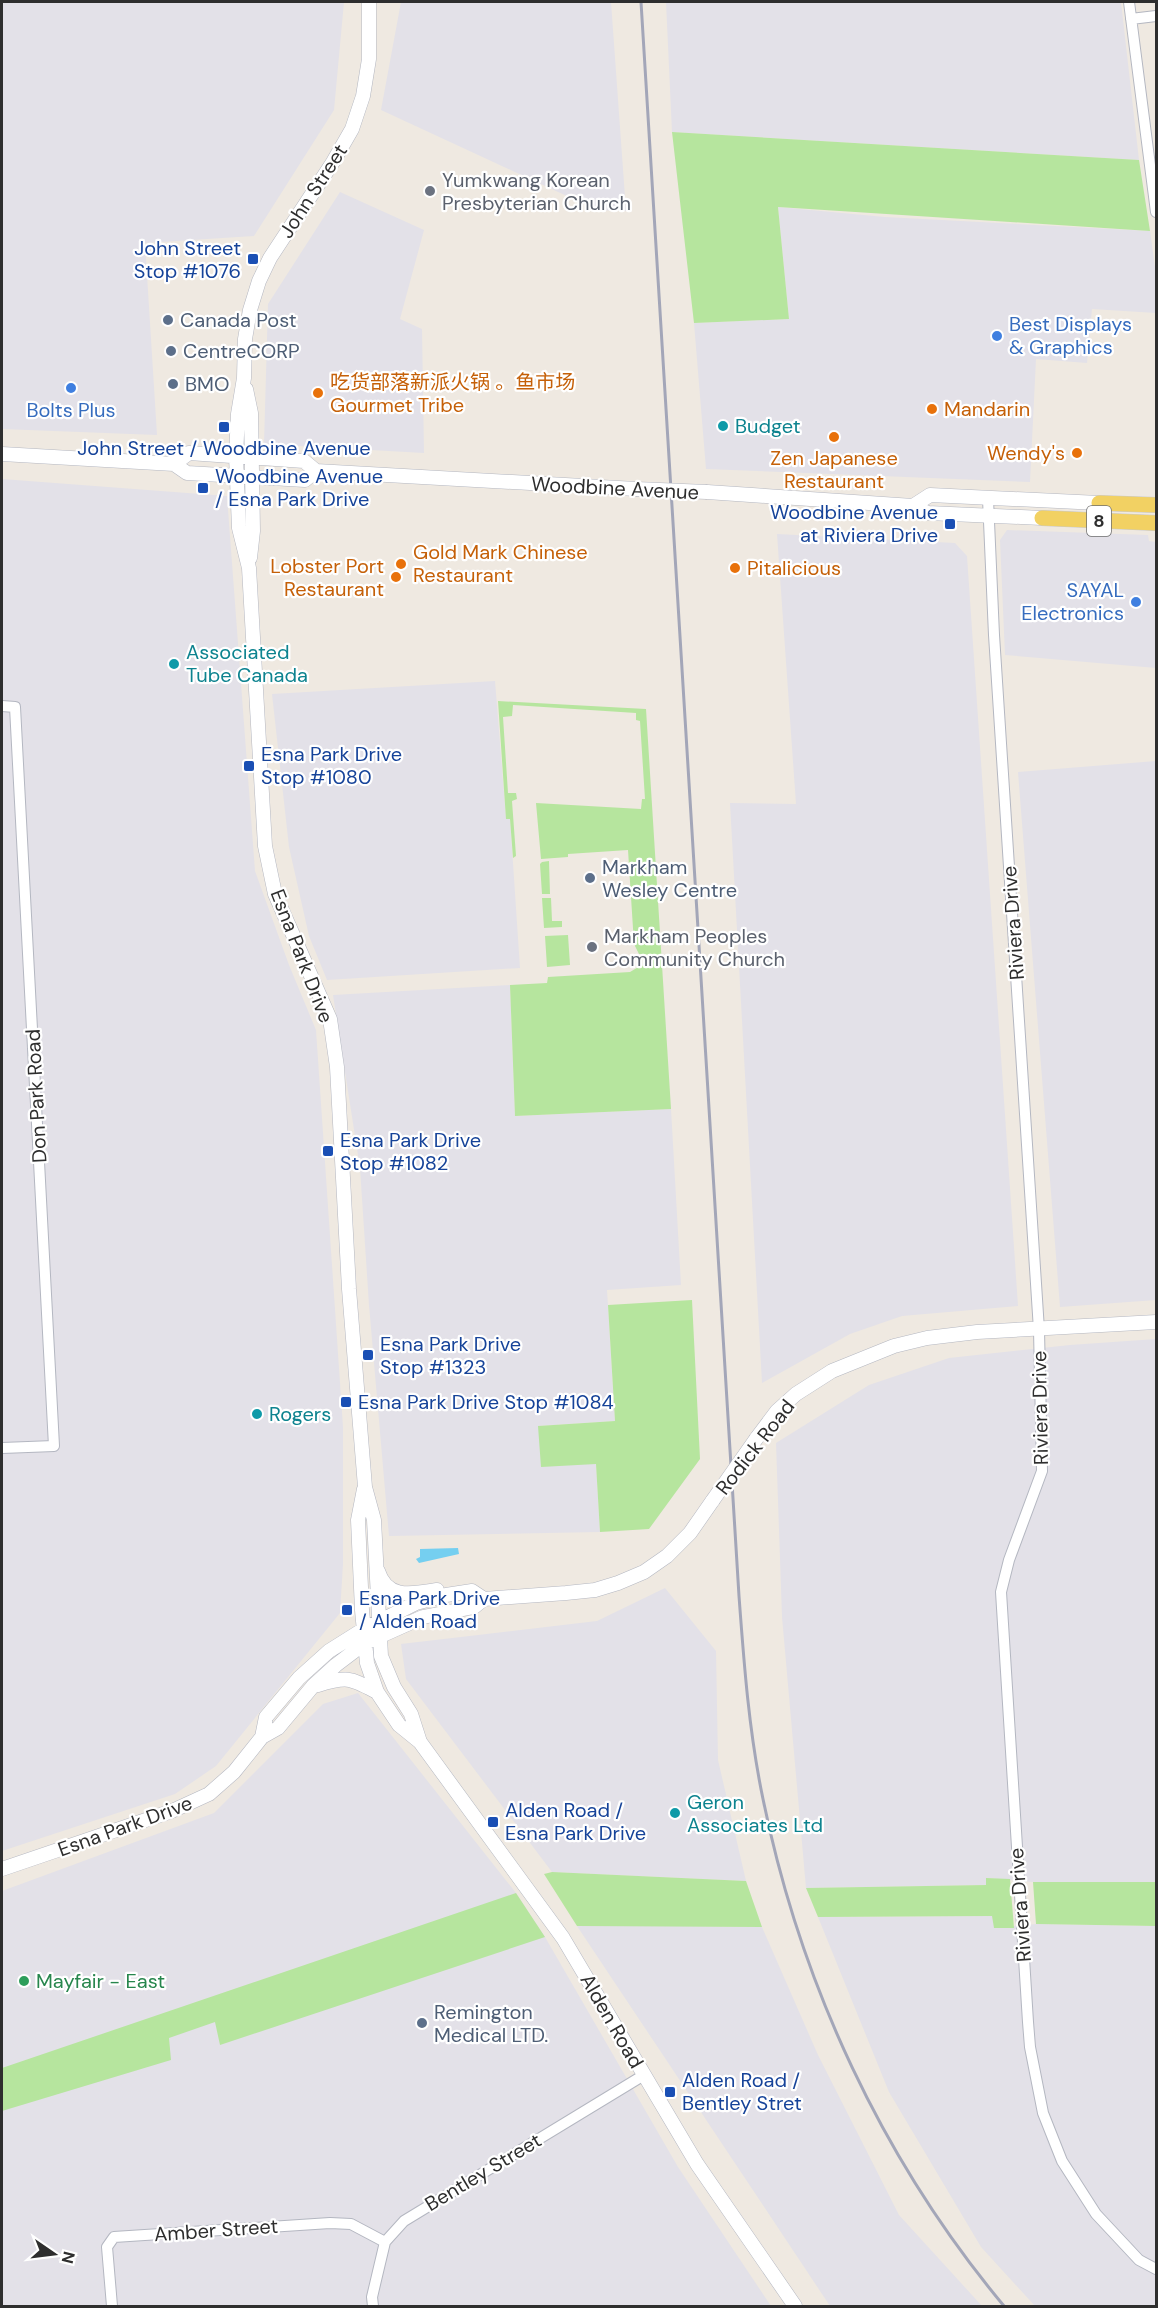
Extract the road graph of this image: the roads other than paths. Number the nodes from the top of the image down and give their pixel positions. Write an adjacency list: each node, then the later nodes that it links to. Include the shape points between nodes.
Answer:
1 (369, 2): 6 (main road, John Street, via 369,59 363,96 347,137 259,281 245,339)
2 (1129, 2): 4 (street)
3 (1156, 16): 4 (street)
4 (1131, 19): 5 (street)
5 (1156, 212)
6 (244, 378): 8 (main road, John Street); 9 (main road, John Street, via 251,413)
7 (2, 454): 10 (main road, Woodbine Avenue / 8)
8 (236, 456): 9 (main road, Woodbine Avenue / 8); 10 (main road, Woodbine Avenue / 8, via 189,453); 12 (main road, John Street)
9 (251, 458): 11 (main road, Woodbine Avenue / 8, via 304,461); 13 (main road, John Street)
10 (174, 464): 12 (main road, Woodbine Avenue / 8, via 187,473)
11 (316, 471): 13 (main road, Woodbine Avenue / 8, via 305,480); 18 (main road, Woodbine Avenue / 8, bridge)
12 (237, 477): 13 (main road, Woodbine Avenue / 8); 23 (main road, Esna Park Drive, via 239,528)
13 (252, 477): 23 (main road, Esna Park Drive, via 254,531)
14 (988, 499): 15 (main road, Woodbine Avenue / 8); 18 (main road, Woodbine Avenue / 8, via 930,495); 19 (street, Riviera Drive)
15 (1099, 503): 16 (main road, Woodbine Avenue / 8)
16 (1136, 504): 17 (main road, Woodbine Avenue / 8); 21 (main road)
17 (1156, 505)
18 (913, 506): 19 (main road, Woodbine Avenue / 8, via 928,513)
19 (988, 516): 20 (main road, Woodbine Avenue / 8); 26 (street, Riviera Drive)
20 (1042, 518): 21 (main road, Woodbine Avenue / 8)
21 (1133, 522): 22 (main road, Woodbine Avenue / 8)
22 (1156, 523)
23 (249, 568): 28 (main road, Esna Park Drive, via 265,846 275,894 330,1019 337,1067)
24 (2, 706): 27 (street, Don Park Road, via 15,707 54,1446)
25 (1156, 1322): 26 (main road, Rodick Road)
26 (1039, 1330): 31 (main road, Rodick Road, bridge, via 927,1338 831,1371 777,1411 681,1543 667,1556 635,1576 595,1590); 42 (street, Riviera Drive, via 1042,1471 1001,1592 1030,2047 1043,2113 1062,2162 1096,2214 1138,2260)
27 (2, 1448)
28 (364, 1487): 29 (main road, Esna Park Drive, via 374,1521); 33 (main road, Esna Park Drive, via 358,1520)
29 (376, 1565): 30 (main road, via 381,1582 393,1590 408,1594); 32 (main road, Esna Park Drive)
30 (472, 1591): 31 (main road); 32 (main road, via 417,1603)
31 (484, 1599): 32 (main road, Rodick Road, via 474,1607)
32 (379, 1628): 33 (main road, Esna Park Drive); 34 (main road, Esna Park Drive); 38 (main road, Alden Road, via 381,1656 411,1714)
33 (364, 1629): 34 (main road, Alden Road); 37 (main road, Esna Park Drive, via 329,1651 299,1678 266,1717)
34 (365, 1643): 35 (main road, Esna Park Drive); 36 (main road, Alden Road)
35 (313, 1686): 36 (main road, via 351,1679); 37 (main road, Esna Park Drive, via 278,1728)
36 (377, 1692): 38 (main road, Alden Road, via 399,1725)
37 (262, 1737): 39 (main road, Esna Park Drive, via 222,1785 197,1801)
38 (420, 1742): 40 (main road, Alden Road, via 574,1954)
39 (2, 1869)
40 (644, 2075): 41 (street, Bentley Street, via 404,2221); 45 (main road, Alden Road, via 697,2164)
41 (385, 2242): 43 (street, Amber Street, via 351,2224 330,2223 114,2236 107,2247); 44 (street, Bentley Street)
42 (1156, 2269)
43 (112, 2307)
44 (373, 2307)
45 (795, 2307)

